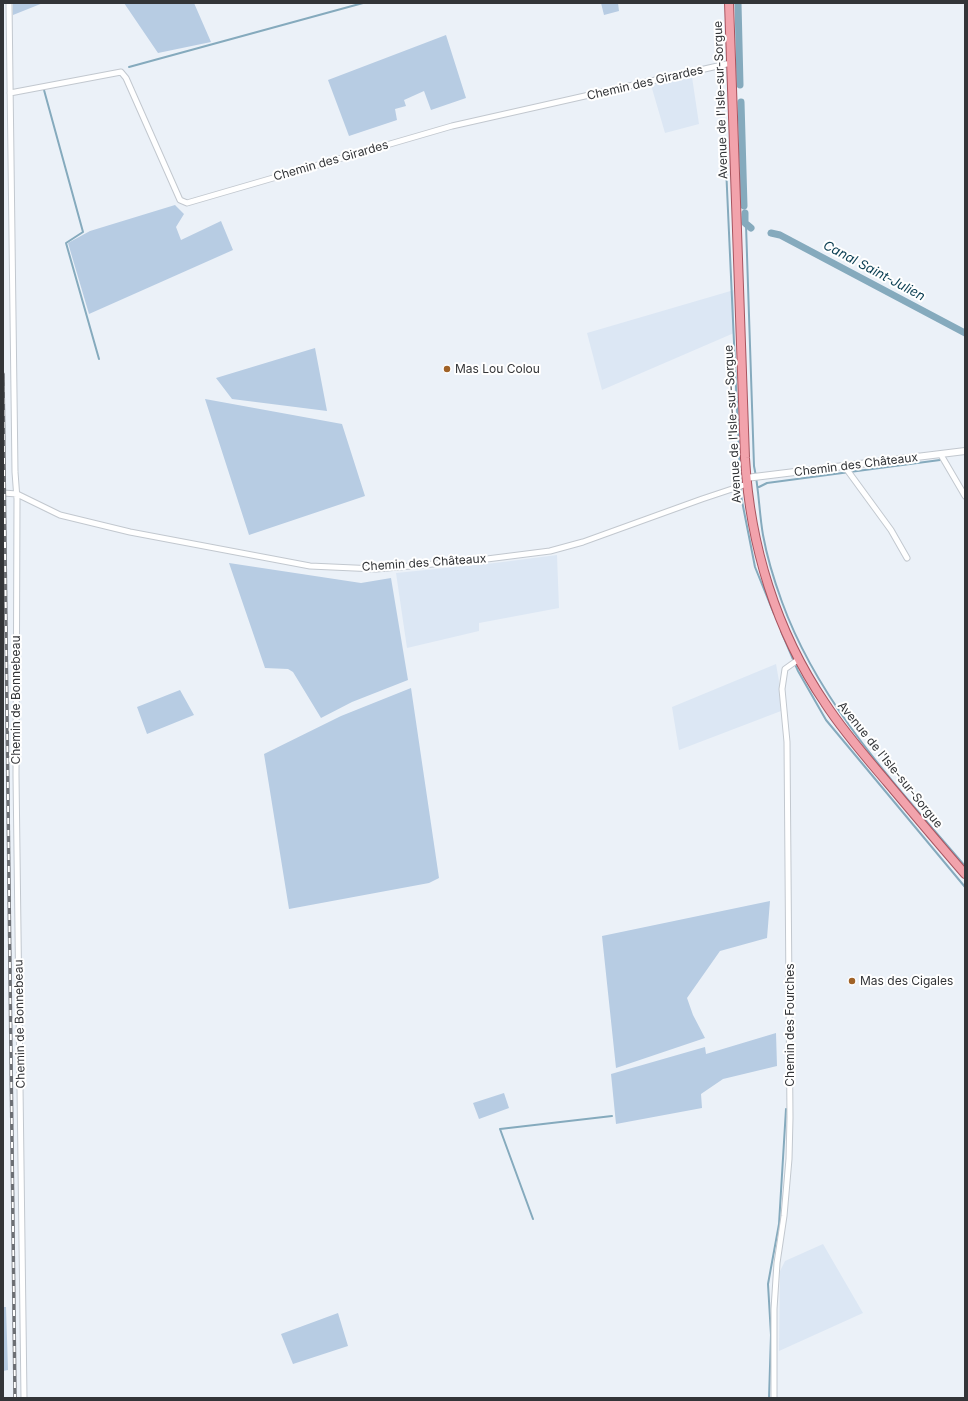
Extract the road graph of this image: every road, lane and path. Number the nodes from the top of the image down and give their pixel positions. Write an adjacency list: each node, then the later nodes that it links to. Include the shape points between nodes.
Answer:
1 (9, 3): 4 (street, Chemin de Bonnebeau)
2 (729, 3): 3 (main road, Avenue de l'Isle-sur-Sorgue)
3 (731, 63): 4 (street, Chemin des Girardes, via 452,126 186,203 180,200 126,78 121,72); 8 (main road, Avenue de l'Isle-sur-Sorgue)
4 (10, 93): 10 (street, Chemin de Bonnebeau)
5 (965, 451): 6 (street, Chemin des Châteaux)
6 (941, 455): 7 (street, Chemin des Châteaux); 11 (street)
7 (845, 467): 8 (street, Chemin des Châteaux); 12 (street, via 891,530)
8 (746, 481): 10 (street, Chemin des Châteaux, via 583,542 550,551 376,569 310,566 130,532 60,515); 13 (main road, Avenue de l'Isle-sur-Sorgue, via 754,530 769,589)
9 (3, 493): 10 (street, Chemin des Châteaux)
10 (17, 494): 15 (street, Chemin de Bonnebeau, via 16,775)
11 (965, 496)
12 (907, 558)
13 (799, 659): 14 (main road, Avenue de l'Isle-sur-Sorgue, via 820,696 846,733); 16 (street, Chemin des Fourches, via 785,669 782,689 787,742 790,1159 776,1269)
14 (965, 874)
15 (24, 1398)
16 (774, 1398)

